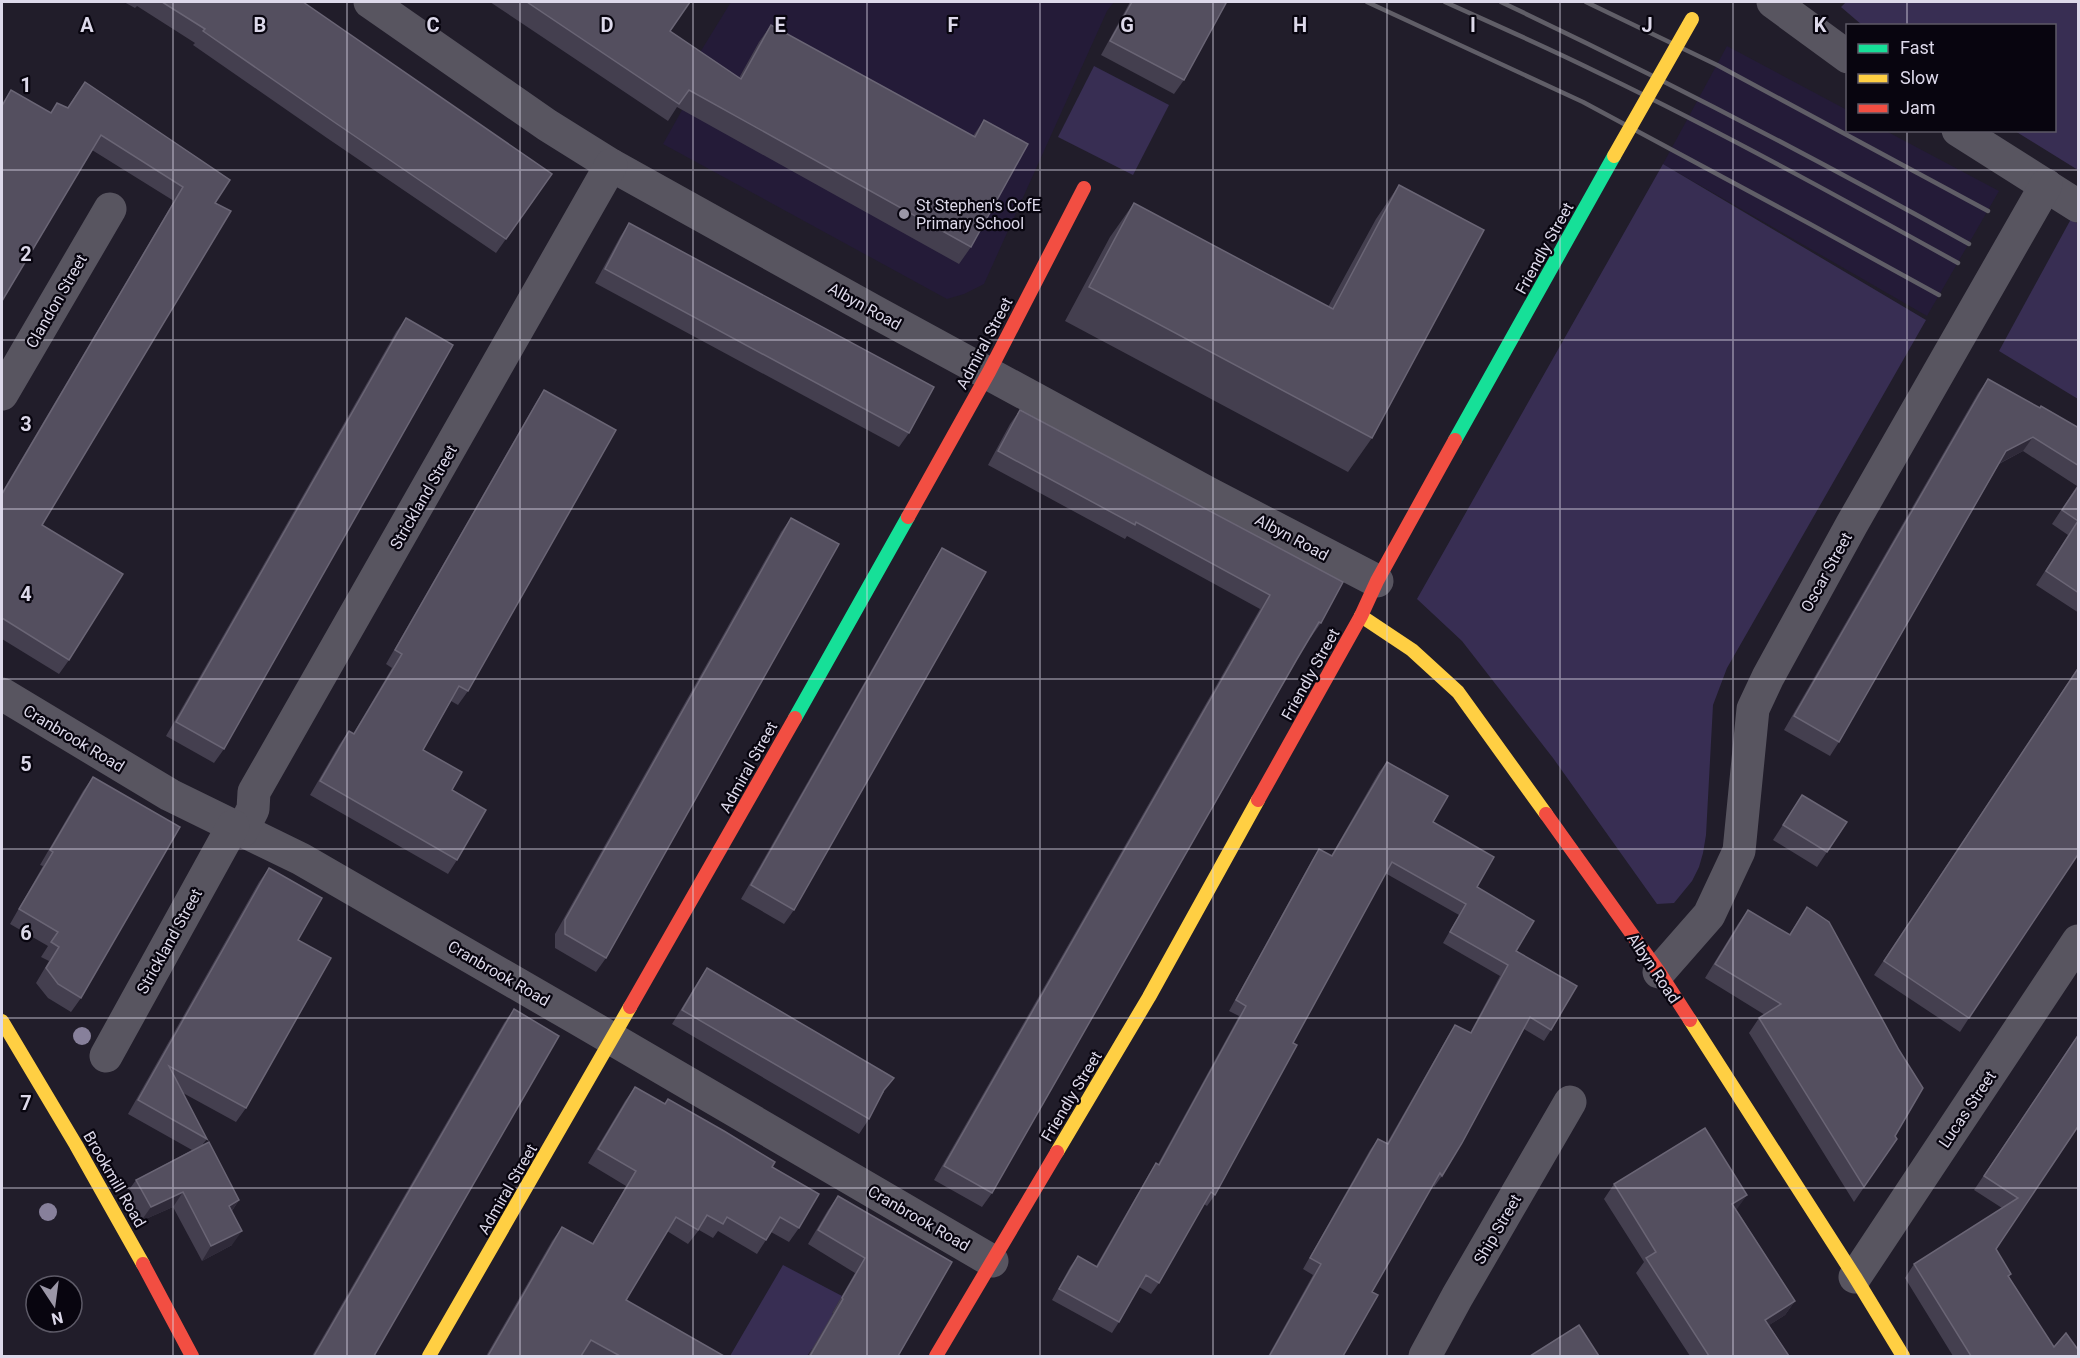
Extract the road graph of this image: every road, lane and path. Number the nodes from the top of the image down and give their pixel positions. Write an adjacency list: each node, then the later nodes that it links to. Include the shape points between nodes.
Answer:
1 (370, 2): 6 (street, Albyn Road)
2 (1773, 2): 4 (street)
3 (1695, 15): 13 (street, Friendly Street, bridge)
4 (1846, 56)
5 (1961, 132): 7 (street)
6 (611, 165): 11 (street, Albyn Road); 16 (street, Strickland Street, via 254,792 253,809)
7 (2046, 185): 9 (street); 18 (street, Oscar Street, via 1768,677 1753,709 1739,851 1709,915)
8 (1084, 188): 11 (street, Admiral Street)
9 (2079, 206)
10 (110, 209): 12 (street, Clandon Street)
11 (989, 372): 13 (street, Albyn Road); 20 (street, Admiral Street)
12 (2, 394)
13 (1377, 582): 14 (street, Friendly Street)
14 (1361, 616): 18 (street, Albyn Road, via 1412,650 1458,692); 23 (street, Friendly Street, via 1149,997)
15 (2, 694): 16 (street, Cranbrook Road, via 170,795)
16 (238, 828): 20 (street, Cranbrook Road, via 311,865); 21 (street, Strickland Street)
17 (2079, 941): 24 (street, Lucas Street)
18 (1659, 972): 24 (street, Albyn Road)
19 (2, 1021): 25 (street, Brookmill Road, via 143,1262)
20 (612, 1039): 23 (street, Cranbrook Road); 26 (street, Admiral Street)
21 (106, 1056)
22 (1570, 1102): 28 (street, Ship Street)
23 (992, 1261): 27 (street, Friendly Street)
24 (1855, 1277): 29 (street, Albyn Road)
25 (192, 1356)
26 (429, 1356)
27 (936, 1356)
28 (1425, 1356)
29 (1903, 1356)

